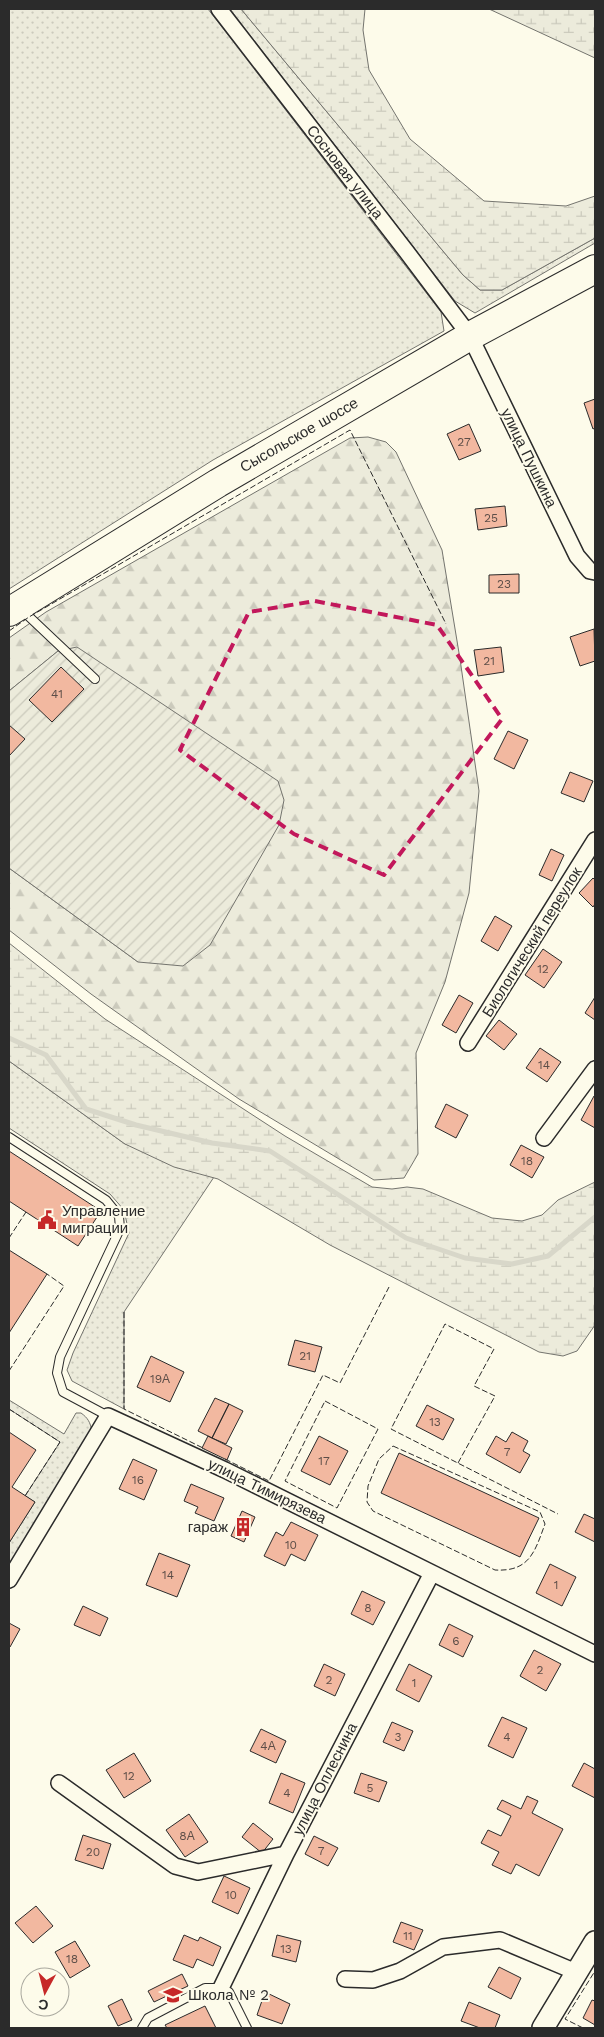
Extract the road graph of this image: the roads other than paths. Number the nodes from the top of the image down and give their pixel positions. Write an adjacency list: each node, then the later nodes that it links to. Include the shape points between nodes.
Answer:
1 (219, 9): 3 (street, Сосновая улица)
2 (595, 269): 3 (highway, Сысольское шоссе)
3 (470, 336): 4 (street, улица Пушкина, via 576,556); 5 (highway, Сысольское шоссе, via 218,483)
4 (595, 572)
5 (13, 609): 6 (lane)
6 (96, 679)
7 (595, 840): 8 (street, Биологический переулок)
8 (468, 1043)
9 (595, 1069): 11 (street)
10 (9, 1136): 12 (lane, via 106,1200 119,1216 120,1229 60,1357 56,1373 64,1392)
11 (544, 1138)
12 (108, 1416): 13 (street, улица Тимирязева); 14 (street)
13 (432, 1573): 15 (street, улица Тимирязева); 17 (street, улица Оплеснина)
14 (9, 1580)
15 (595, 1654)
16 (59, 1783): 17 (street, via 175,1866 198,1872)
17 (286, 1854): 21 (street, улица Оплеснина)
18 (595, 1942): 19 (main road)
19 (576, 1972): 20 (street, via 500,1940 443,1947 400,1972 373,1980); 22 (main road)
20 (345, 1979)
21 (221, 1988): 23 (lane, via 205,1988 148,2018); 24 (lane, via 229,1992)
22 (548, 2024)
23 (142, 2028)
24 (247, 2028)

